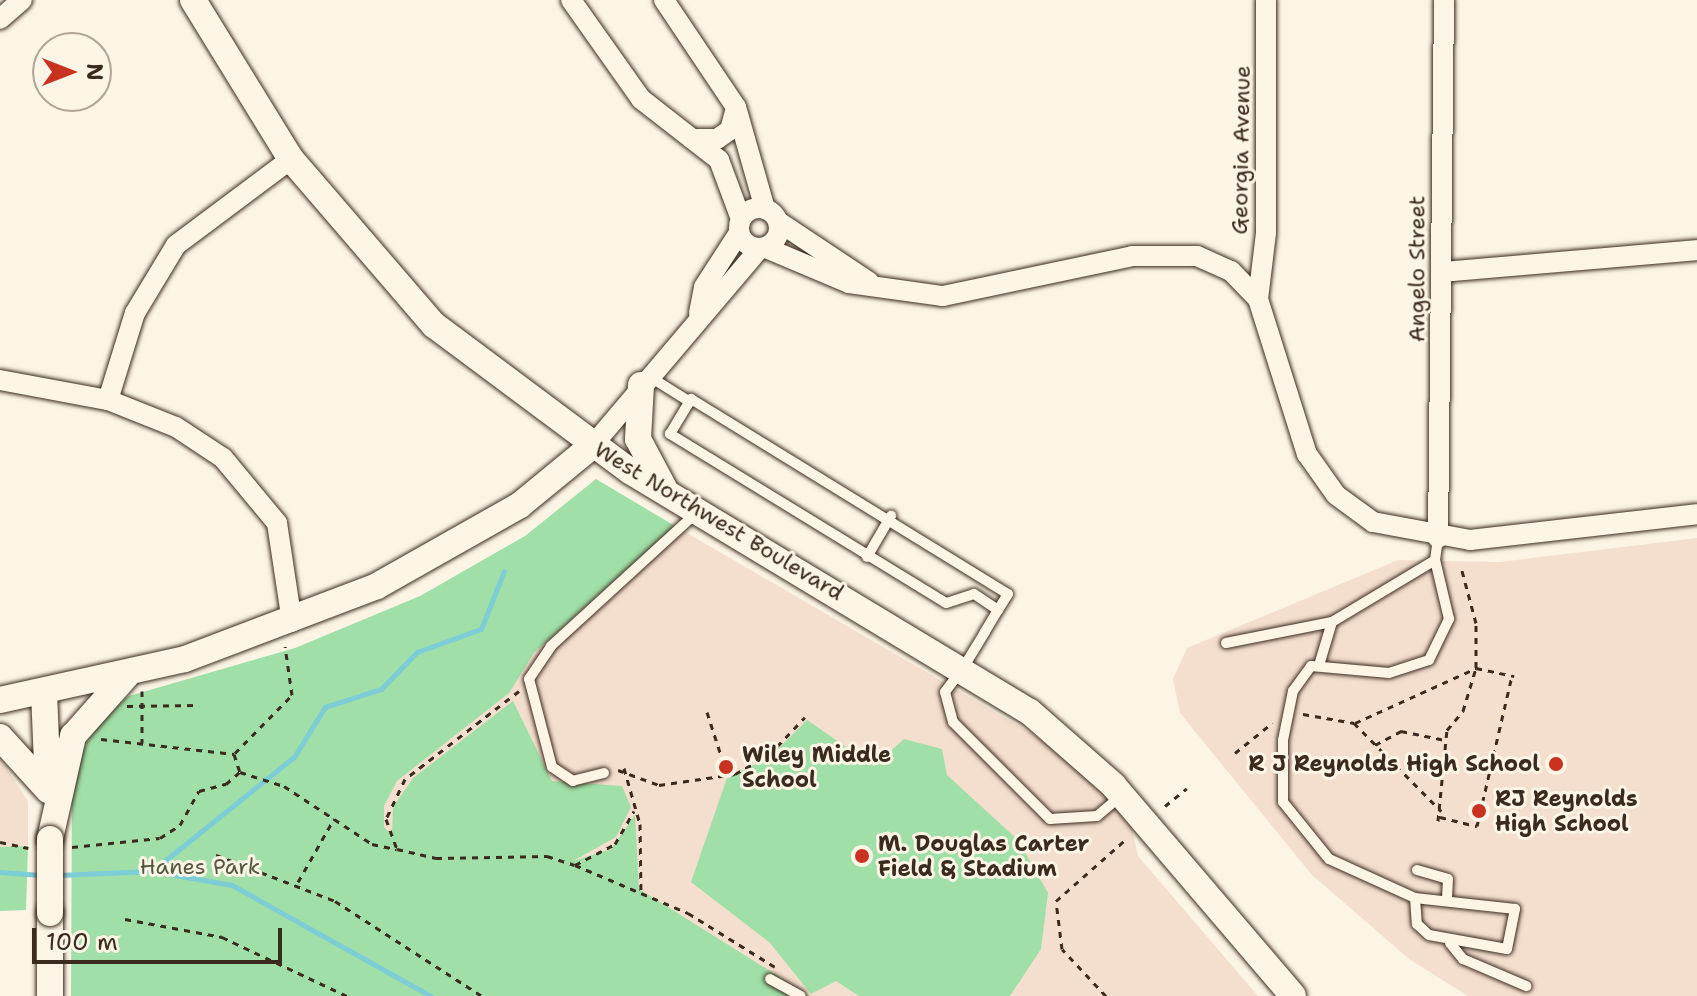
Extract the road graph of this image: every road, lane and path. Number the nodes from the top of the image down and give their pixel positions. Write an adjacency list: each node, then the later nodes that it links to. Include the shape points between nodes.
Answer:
1 (22, 0): 7 (street)
2 (193, 0): 10 (main road, West Northwest Boulevard)
3 (571, 0): 9 (street, via 641,99)
4 (664, 0): 8 (street)
5 (1266, 0): 17 (street, Georgia Avenue, via 1266,233)
6 (1444, 0): 15 (street, Angelo Street)
7 (0, 19)
8 (736, 107): 9 (street, via 730,130 717,139); 11 (street)
9 (692, 139): 12 (street, via 719,160)
10 (291, 159): 21 (street, via 176,245 135,313); 23 (main road, West Northwest Boulevard, via 434,325)
11 (772, 215): 12 (street); 13 (street, via 776,240); 16 (street)
12 (740, 226): 13 (street); 18 (street, via 704,287)
13 (763, 248): 16 (street, via 849,283); 18 (street)
14 (1697, 250): 15 (street)
15 (1442, 272): 28 (street, Angelo Street)
16 (869, 282): 17 (street, via 964,295 1169,252 1217,263)
17 (1258, 299): 28 (street, via 1301,440 1325,483 1373,522)
18 (699, 313): 20 (street)
19 (0, 380): 21 (street)
20 (645, 380): 22 (lane); 23 (street); 24 (main road, via 638,439)
21 (108, 400): 34 (street, via 176,427 261,495 286,556)
22 (690, 402): 27 (lane); 29 (lane, via 671,438)
23 (593, 445): 24 (main road, West Northwest Boulevard); 34 (main road, via 481,530)
24 (666, 491): 25 (main road, West Northwest Boulevard)
25 (699, 510): 37 (main road, West Northwest Boulevard); 39 (lane, via 551,646)
26 (1697, 514): 28 (street)
27 (891, 516): 29 (lane); 32 (lane, via 1008,594)
28 (1438, 538): 30 (lane)
29 (867, 557): 32 (lane, via 946,603 974,594)
30 (1435, 560): 33 (lane); 36 (lane, via 1449,619 1429,660 1389,673)
31 (1461, 567): 38 (path, via 1476,623)
32 (998, 610): 37 (lane)
33 (1332, 622): 35 (lane); 36 (lane)
34 (288, 634): 40 (main road); 56 (path, via 292,695)
35 (1226, 643)
36 (1320, 662): 46 (lane, via 1293,691)
37 (963, 668): 63 (main road, West Northwest Boulevard, via 1041,721); 63 (lane, via 945,692 953,722 1050,819 1097,816)
38 (1476, 668): 49 (path); 51 (path); 66 (path, via 1513,676 1477,826 1439,819)
39 (529, 679): 60 (lane, via 552,767 573,781); 71 (path, via 405,779 386,819)
40 (134, 683): 41 (main road); 45 (path); 70 (main road, via 73,736)
41 (44, 692): 42 (main road); 62 (main road)
42 (0, 700)
43 (198, 705): 45 (path)
44 (111, 706): 45 (path)
45 (142, 706): 52 (path)
46 (1288, 711): 49 (path); 55 (path, via 1280,710); 77 (lane, via 1280,786 1289,817 1329,859)
47 (707, 712): 58 (path)
48 (805, 717): 58 (path, via 769,755 735,774)
49 (1354, 723): 54 (path)
50 (0, 737): 62 (main road)
51 (1445, 740): 54 (path, via 1401,731); 66 (path)
52 (142, 743): 53 (path, via 105,737); 56 (path)
53 (92, 744)
54 (1375, 745): 66 (path)
55 (1235, 753)
56 (234, 754): 59 (path)
57 (624, 768): 58 (path, via 659,785); 60 (path); 65 (path)
58 (726, 771)
59 (240, 772): 67 (path, via 284,786); 70 (path, via 226,784 199,791 180,825 160,838)
60 (604, 773)
61 (1187, 788): 64 (path)
62 (48, 790): 70 (main road)
63 (1122, 795): 89 (main road, West Northwest Boulevard)
64 (1165, 806)
65 (635, 807): 73 (path, via 619,840); 76 (path)
66 (1441, 811)
67 (334, 819): 71 (path, via 372,844); 75 (path)
68 (1125, 840): 88 (path, via 1056,901 1062,949)
69 (0, 842): 70 (path)
70 (50, 844): 84 (main road, bridge)
71 (397, 849): 73 (path, via 436,858 547,856)
72 (216, 855): 75 (path)
73 (575, 865): 76 (path)
74 (1417, 870): 78 (lane, via 1448,879)
75 (298, 882): 86 (path)
76 (641, 893): 83 (path, via 760,951)
77 (1415, 898): 78 (lane); 80 (lane, via 1417,924)
78 (1447, 901): 80 (lane, via 1515,909 1507,949)
79 (125, 919): 85 (path, via 222,937)
80 (1450, 943): 82 (lane, via 1463,959)
81 (770, 979): 83 (lane)
82 (1526, 986)
83 (787, 988): 87 (lane)
84 (50, 996)
85 (347, 996)
86 (482, 996)
87 (801, 996)
88 (1106, 996)
89 (1293, 996)

